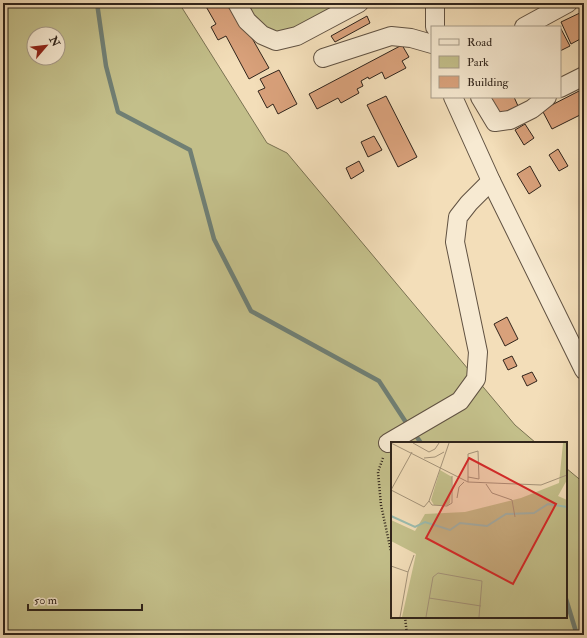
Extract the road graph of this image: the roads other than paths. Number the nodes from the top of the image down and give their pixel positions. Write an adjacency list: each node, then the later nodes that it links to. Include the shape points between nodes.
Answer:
1 (237, 3): 2 (street, via 247,21 262,35 276,41 297,36)
2 (358, 3)
3 (435, 3): 5 (street)
4 (568, 3): 6 (street)
5 (435, 26)
6 (526, 26)
7 (431, 44): 8 (street, via 391,36)
8 (323, 58)
9 (584, 76): 10 (street)
10 (561, 88)
11 (453, 98): 14 (street)
12 (481, 98): 13 (street, via 495,122 510,120 532,109)
13 (546, 98)
14 (491, 182): 15 (street); 16 (street, via 458,217 455,242 478,352 476,379 460,401)
15 (584, 370)
16 (391, 442)
17 (391, 442): 18 (street)
18 (388, 444)

